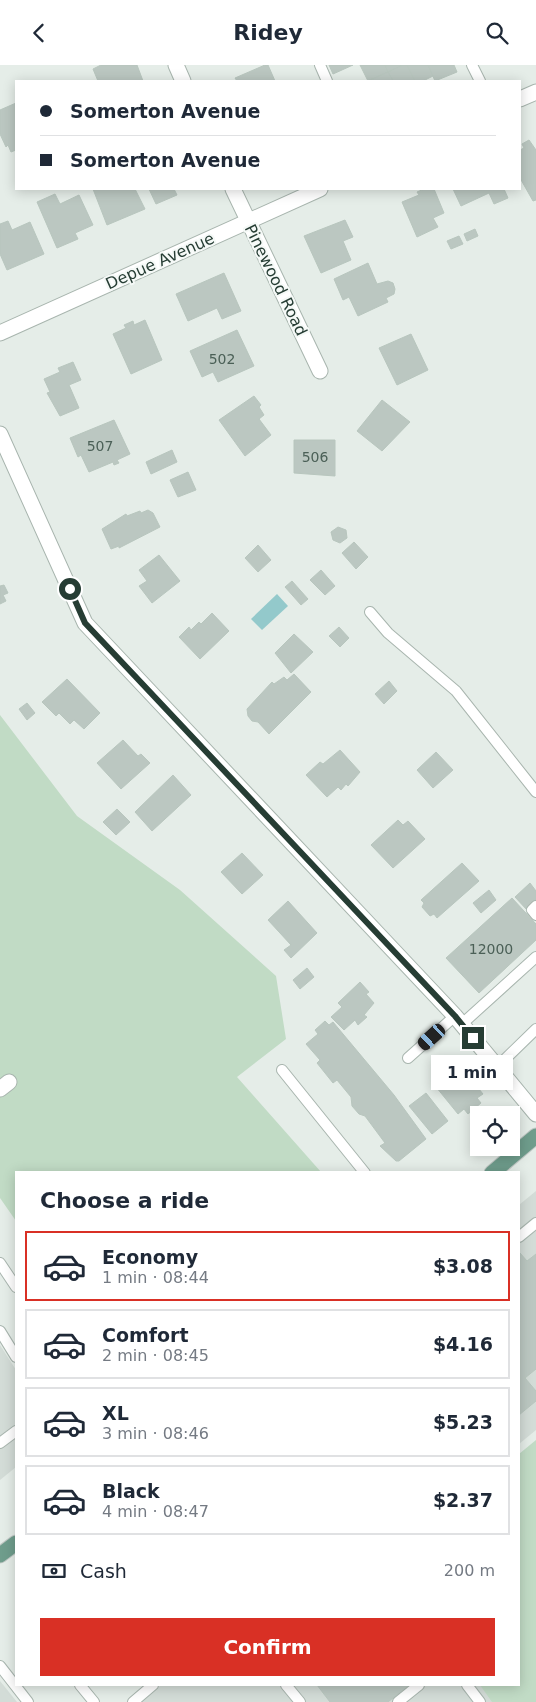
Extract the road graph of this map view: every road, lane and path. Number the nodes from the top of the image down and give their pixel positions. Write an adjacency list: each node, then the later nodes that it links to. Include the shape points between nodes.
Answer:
1 (176, 65): 4 (street)
2 (320, 65): 5 (lane)
3 (472, 65): 6 (lane)
4 (183, 80)
5 (327, 80)
6 (480, 80)
7 (536, 92): 8 (street)
8 (521, 99)
9 (233, 190): 11 (street, Pinewood Road)
10 (318, 190): 11 (street, Depue Avenue)
11 (248, 221): 12 (street, Depue Avenue); 13 (street, Pinewood Road)
12 (0, 333)
13 (320, 371)
14 (0, 433): 20 (street, via 85,623)
15 (370, 612): 16 (lane, via 388,633 456,691)
16 (536, 792)
17 (536, 907): 18 (lane, via 532,910)
18 (536, 915)
19 (536, 957): 20 (lane)
20 (458, 1020): 22 (lane); 23 (street)
21 (536, 1029): 23 (lane)
22 (408, 1059)
23 (497, 1067): 25 (street)
24 (282, 1070): 27 (lane)
25 (536, 1114)
26 (536, 1136): 28 (main road)
27 (363, 1171)
28 (494, 1171)
29 (536, 1223): 30 (lane)
30 (520, 1236)
31 (0, 1263): 32 (lane)
32 (15, 1286)
33 (0, 1331): 34 (lane)
34 (15, 1355)
35 (15, 1432): 36 (lane)
36 (0, 1443)
37 (15, 1544): 38 (main road)
38 (0, 1555)
39 (0, 1666): 40 (lane)
40 (15, 1685)
41 (16, 1686): 48 (lane)
42 (81, 1686): 49 (lane)
43 (152, 1686): 50 (lane)
44 (287, 1686): 51 (lane)
45 (418, 1686): 47 (lane)
46 (468, 1686): 53 (lane)
47 (410, 1698): 52 (lane)
48 (28, 1702)
49 (94, 1702)
50 (133, 1702)
51 (300, 1702)
52 (398, 1702)
53 (480, 1702)

